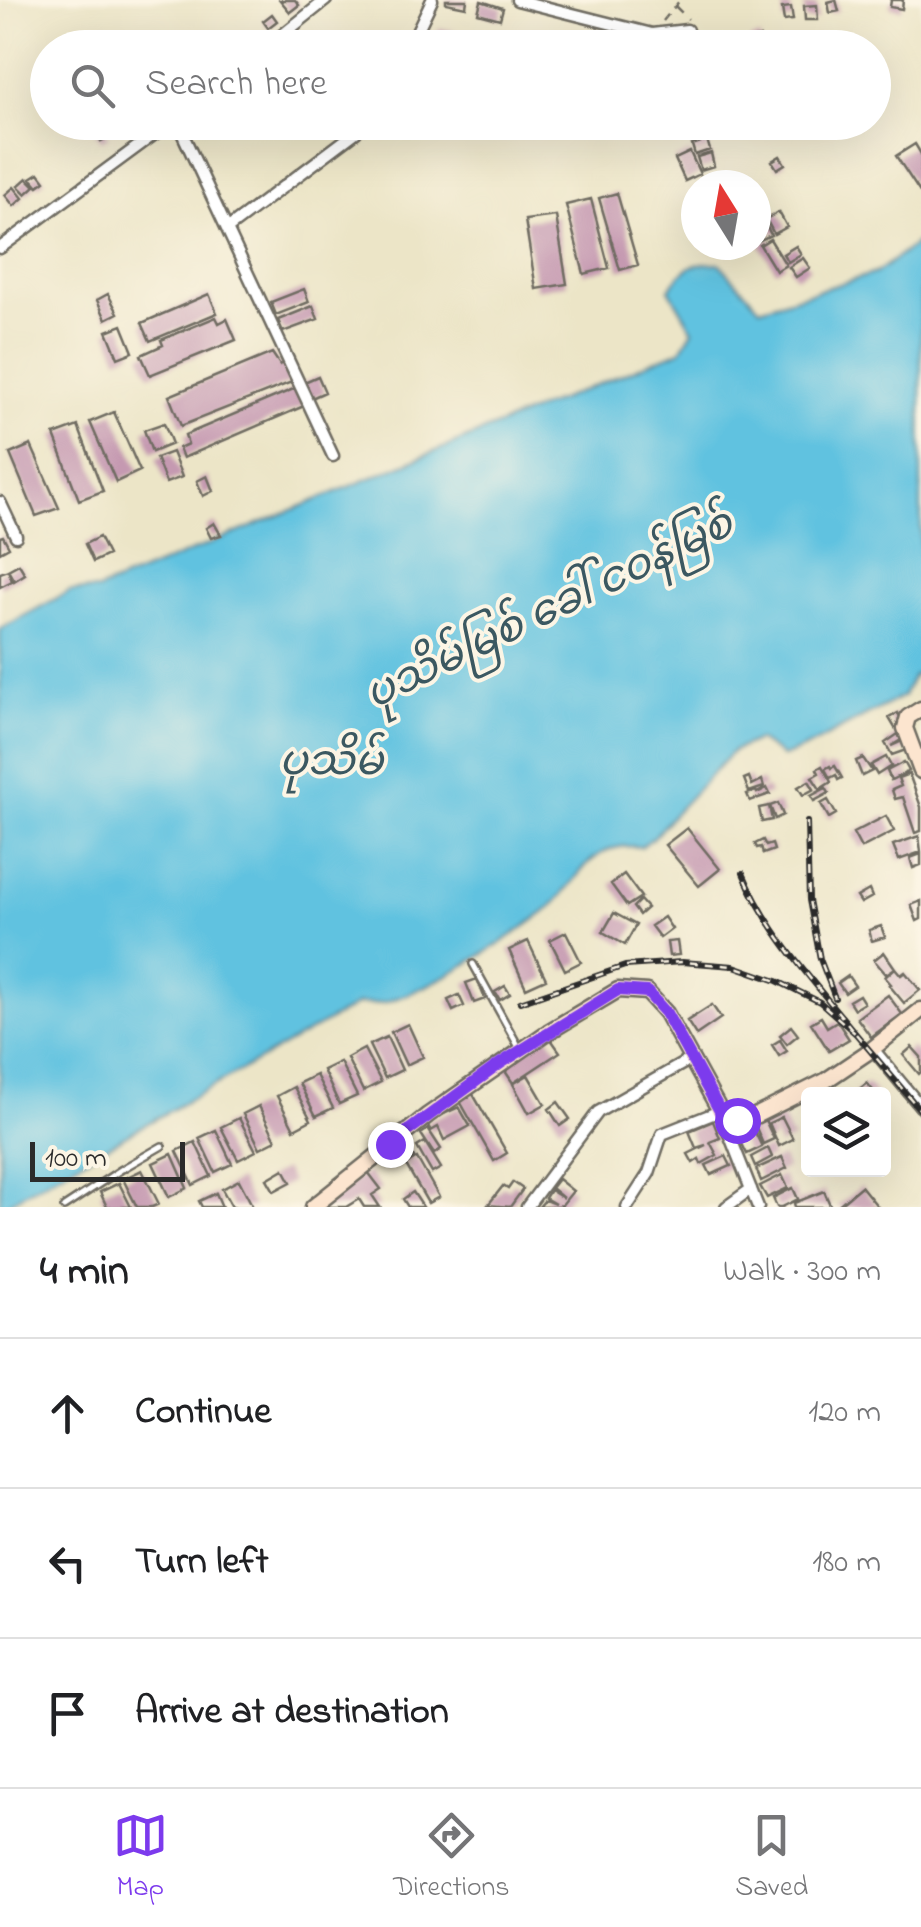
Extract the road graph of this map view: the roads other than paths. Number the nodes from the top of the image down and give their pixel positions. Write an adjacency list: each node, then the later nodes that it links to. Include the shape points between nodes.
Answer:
1 (326, 0): 4 (street)
2 (432, 0): 5 (street)
3 (517, 0): 6 (street)
4 (288, 30)
5 (418, 30)
6 (636, 30)
7 (149, 140): 11 (street)
8 (183, 140): 10 (street)
9 (345, 140): 10 (street)
10 (227, 229): 12 (street)
11 (0, 248)
12 (333, 456)
13 (0, 502): 14 (street)
14 (16, 536)
15 (921, 709): 16 (street, via 908,716 904,728)
16 (921, 771)
17 (473, 964): 20 (lane)
18 (921, 1010): 19 (street)
19 (873, 1049): 22 (street); 23 (street, via 756,1116 737,1120)
20 (521, 1050): 21 (street, via 618,990 647,992); 27 (street)
21 (692, 1060): 23 (street); 28 (street, via 598,1112)
22 (921, 1107)
23 (720, 1111): 25 (street); 29 (street, via 662,1134 649,1173)
24 (162, 1146): 26 (lane)
25 (751, 1188): 30 (street); 31 (street)
26 (64, 1207)
27 (313, 1207)
28 (528, 1207)
29 (627, 1207)
30 (726, 1207)
31 (758, 1207)

